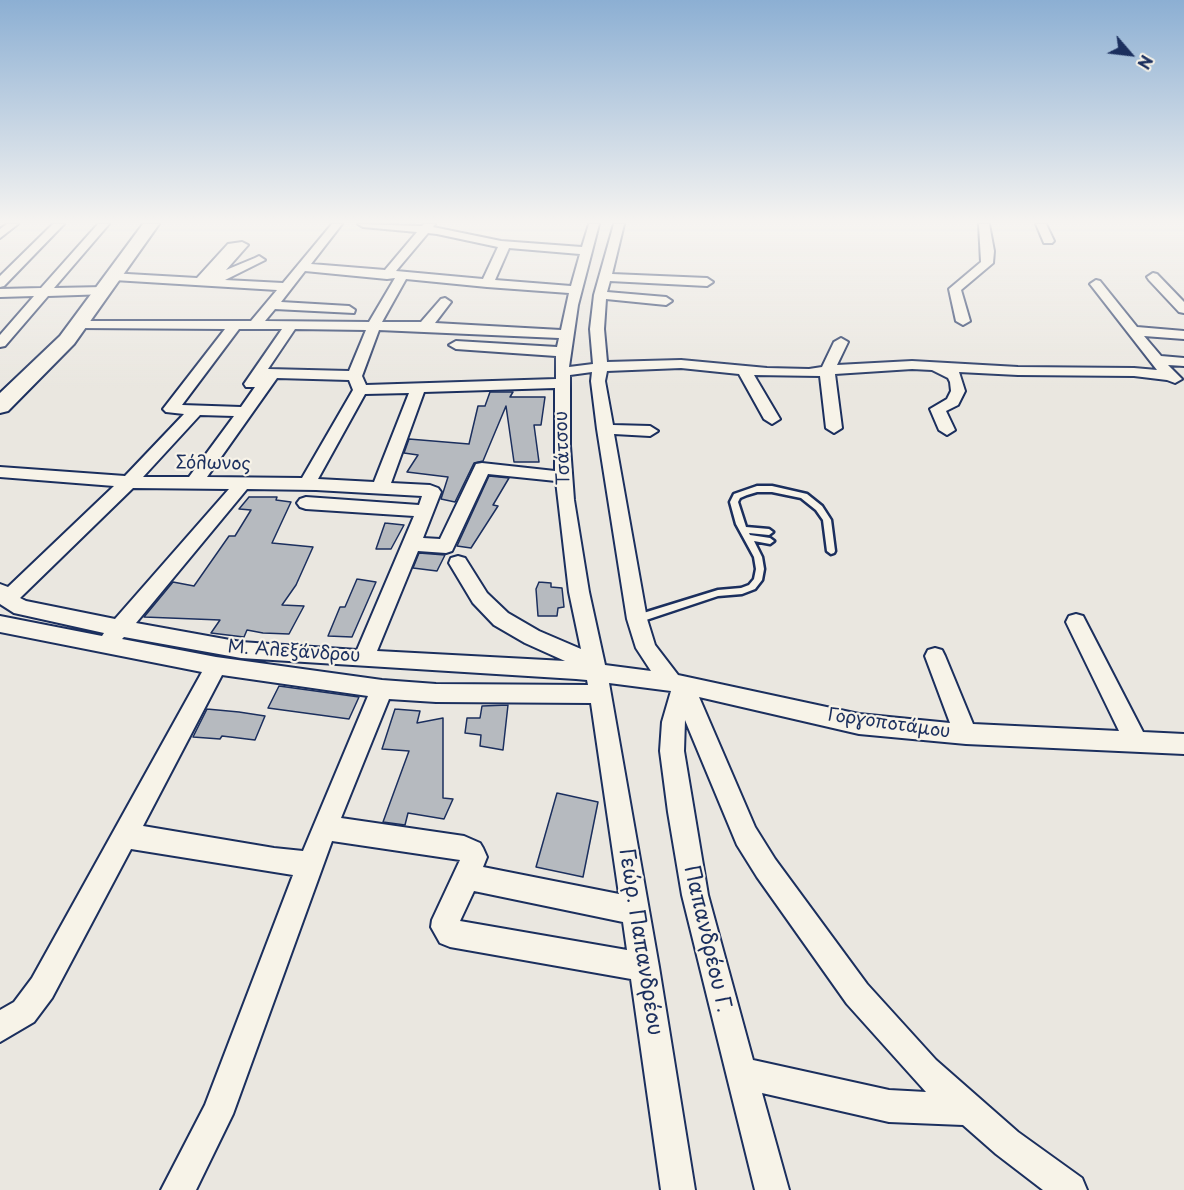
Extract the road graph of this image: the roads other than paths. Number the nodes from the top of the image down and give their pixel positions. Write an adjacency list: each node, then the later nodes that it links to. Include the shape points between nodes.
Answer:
1 (57, 280): 20 (street)
2 (112, 280): 16 (main road)
3 (210, 280): 13 (street)
4 (290, 280): 18 (street)
5 (400, 280): 33 (street)
6 (445, 280): 15 (street)
7 (489, 280): 15 (street)
8 (579, 280): 19 (street, Τσάτσου)
9 (603, 280): 22 (street)
10 (656, 280): 14 (street)
11 (967, 280): 28 (street, via 955,289)
12 (1155, 280): 26 (street)
13 (206, 281): 16 (street); 18 (street)
14 (707, 282)
15 (487, 283): 19 (street)
16 (109, 284): 20 (street); 29 (main road)
17 (1096, 284): 36 (street)
18 (284, 287): 25 (street)
19 (576, 290): 37 (street, Τσάτσου)
20 (47, 291): 21 (street); 40 (street)
21 (0, 293)
22 (600, 295): 24 (street); 45 (street)
23 (445, 302): 34 (street)
24 (666, 302)
25 (271, 304): 27 (street); 31 (street)
26 (1184, 309)
27 (349, 310)
28 (963, 321)
29 (80, 324): 30 (street); 53 (main road)
30 (236, 324): 31 (street); 54 (street, via 171,409)
31 (256, 324): 32 (street)
32 (292, 324): 33 (street); 48 (street)
33 (374, 325): 34 (street); 51 (street)
34 (425, 326): 35 (street)
35 (463, 329): 37 (street); 41 (street, via 454,350)
36 (1134, 331): 38 (street); 42 (street)
37 (565, 334): 41 (street, Τσάτσου)
38 (1184, 335)
39 (841, 342): 47 (street)
40 (0, 343)
41 (562, 352): 49 (street, Τσάτσου)
42 (1157, 360): 43 (street); 50 (street)
43 (1184, 363)
44 (934, 365): 47 (street); 50 (street, via 1018,371 1134,372); 59 (street, via 954,375 957,382 953,402 938,409)
45 (600, 367): 46 (street, via 681,364); 49 (street); 58 (street, via 598,381)
46 (746, 371): 47 (street); 56 (street)
47 (827, 371): 57 (street)
48 (266, 373): 51 (street); 55 (street)
49 (563, 378): 52 (street); 62 (street, Τσάτσου)
50 (1178, 379)
51 (358, 383): 52 (street); 66 (street)
52 (418, 388): 67 (street)
53 (2, 404)
54 (196, 410): 55 (street); 63 (street)
55 (240, 412): 64 (street)
56 (772, 419)
57 (834, 428)
58 (605, 429): 60 (street); 75 (street)
59 (947, 430)
60 (650, 431)
61 (0, 472): 63 (street, Σόλωνος)
62 (564, 477): 71 (street, via 482,468 446,546); 83 (street, Τσάτσου, via 579,592)
63 (129, 482): 64 (street, Σόλωνος); 74 (street)
64 (194, 483): 65 (street, Σόλωνος)
65 (242, 483): 66 (street, Σόλωνος); 78 (street)
66 (311, 484): 67 (street, Σόλωνος); 68 (street, via 304,508)
67 (381, 486): 68 (street, Σόλωνος, via 432,492)
68 (425, 511): 71 (street)
69 (746, 534): 70 (lane); 72 (lane, via 734,502 737,496 772,489 804,496 819,508 827,520); 75 (lane, via 760,569 752,587 718,593)
70 (769, 537)
71 (411, 544): 81 (street)
72 (831, 551)
73 (458, 562): 83 (street, via 480,598 501,620 580,658)
74 (3, 595): 78 (street, Μ. Αλεξάνδρου, via 21,608)
75 (638, 619): 84 (street, via 646,648)
76 (1076, 622): 87 (street)
77 (0, 624): 79 (street, Μ. Αλεξάνδρου)
78 (119, 628): 79 (street); 81 (street, Μ. Αλεξάνδρου, via 241,650)
79 (105, 645): 82 (street, Μ. Αλεξάνδρου)
80 (935, 656): 86 (street)
81 (364, 658): 83 (street, Μ. Αλεξάνδρου, via 520,666)
82 (216, 666): 85 (street, Μ. Αλεξάνδρου); 90 (street)
83 (599, 683): 84 (street, Γοργοποτάμου); 85 (street, Μ. Αλεξάνδρου, via 436,693); 93 (street, Γεώρ. Παπανδρέου)
84 (677, 684): 86 (street, Γοργοποτάμου, via 859,724); 96 (street, Παπανδρέου Γ., via 674,781 695,895); 97 (street, via 746,836 766,868 857,994 925,1071)
85 (382, 689): 89 (street)
86 (966, 734): 87 (street, Γοργοποτάμου)
87 (1136, 742): 88 (street, Γοργοποτάμου)
88 (1184, 744)
89 (326, 828): 91 (street); 92 (street, via 464,849 474,857)
90 (123, 835): 91 (street); 95 (street, via 42,988 24,1012)
91 (310, 864): 98 (street, via 218,1114)
92 (467, 877): 93 (street); 94 (street, via 446,920 445,927 450,933)
93 (635, 911): 94 (street, Γεώρ. Παπανδρέου)
94 (645, 967): 99 (street, Γεώρ. Παπανδρέου)
95 (0, 1027)
96 (741, 1073): 97 (street, via 889,1106); 100 (street, Παπανδρέου Γ.)
97 (969, 1110): 101 (street)
98 (178, 1190)
99 (678, 1190)
100 (772, 1190)
101 (1070, 1190)

